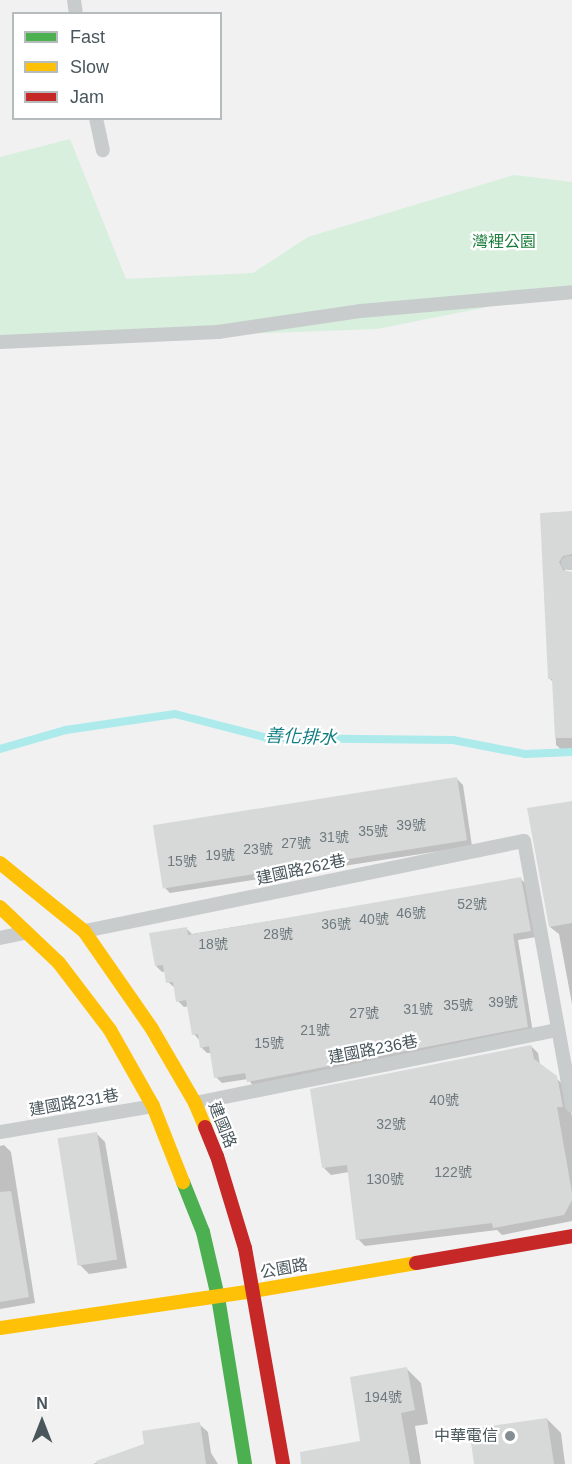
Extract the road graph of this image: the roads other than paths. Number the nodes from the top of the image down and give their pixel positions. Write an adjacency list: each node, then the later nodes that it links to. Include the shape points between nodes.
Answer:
1 (96, 120): 2 (lane)
2 (103, 150)
3 (572, 292): 4 (lane, via 361,311 218,332)
4 (0, 342)
5 (0, 863): 8 (street, 建國路)
6 (0, 907): 7 (street)
7 (28, 932): 9 (lane); 12 (street, via 59,963 110,1030)
8 (84, 932): 10 (lane, 建國路262巷, via 524,841); 11 (street, 建國路, via 152,1029)
9 (0, 938)
10 (558, 1030): 11 (lane, 建國路236巷); 13 (lane)
11 (195, 1103): 16 (street, 建國路, via 217,1156 242,1238)
12 (153, 1106): 14 (lane, 建國路231巷); 17 (street, via 203,1232)
13 (572, 1106)
14 (0, 1132)
15 (572, 1236): 16 (street, 公園路)
16 (253, 1292): 17 (street, 公園路); 20 (street, 建國路)
17 (218, 1297): 18 (street, 公園路); 19 (street)
18 (0, 1328)
19 (245, 1464)
20 (283, 1464)

